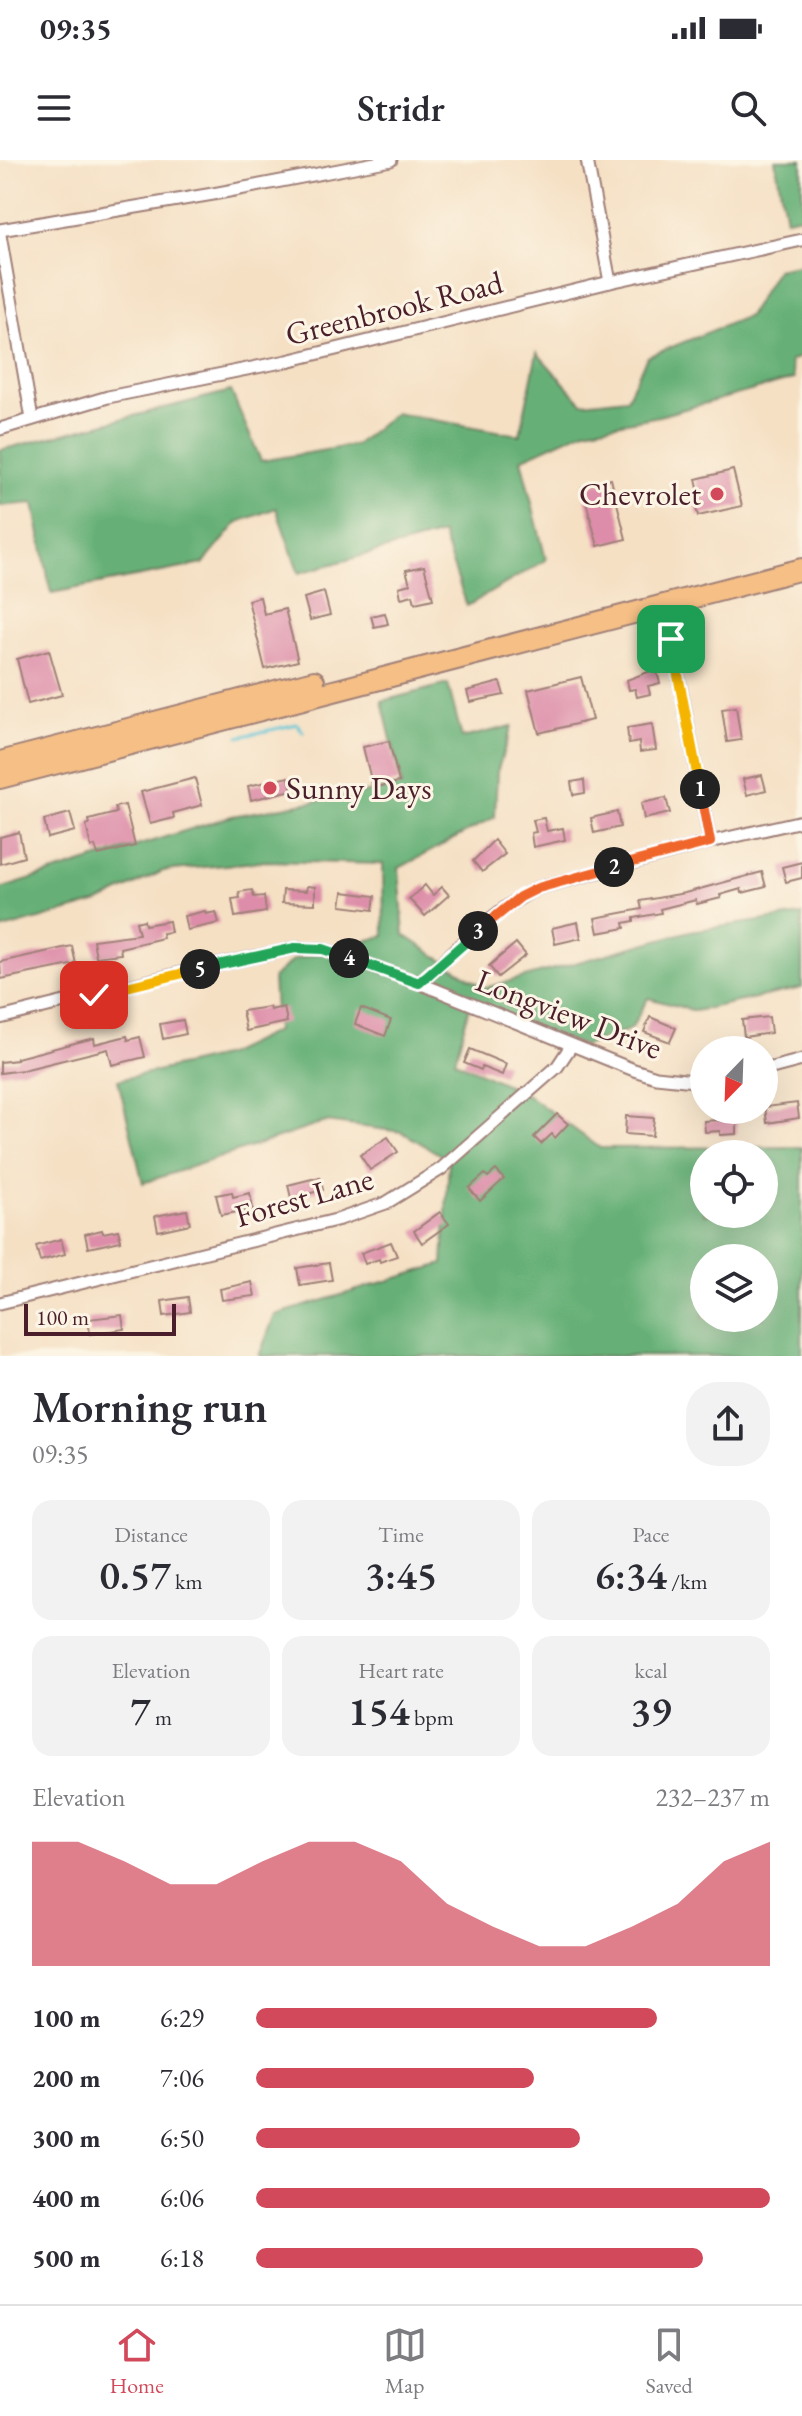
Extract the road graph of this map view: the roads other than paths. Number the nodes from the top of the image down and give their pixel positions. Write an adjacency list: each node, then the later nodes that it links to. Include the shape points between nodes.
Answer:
1 (391, 160): 3 (street)
2 (587, 160): 5 (street)
3 (0, 232): 6 (street)
4 (802, 240): 5 (street, Greenbrook Road)
5 (610, 282): 6 (street, Greenbrook Road)
6 (32, 419): 7 (street, Greenbrook Road)
7 (0, 429)
8 (802, 555): 11 (highway)
9 (802, 569): 10 (highway)
10 (665, 605): 12 (highway); 14 (street)
11 (0, 762)
12 (0, 778)
13 (802, 821): 14 (street)
14 (710, 842): 15 (street, via 538,888 504,909)
15 (419, 983): 16 (street, Longview Drive, via 323,949 295,948); 17 (street, Longview Drive)
16 (0, 1018)
17 (571, 1046): 20 (street, Longview Drive, via 656,1077); 21 (street, Forest Lane, via 557,1067 441,1169 386,1203)
18 (802, 1060): 19 (street)
19 (778, 1066)
20 (690, 1081)
21 (0, 1303)

